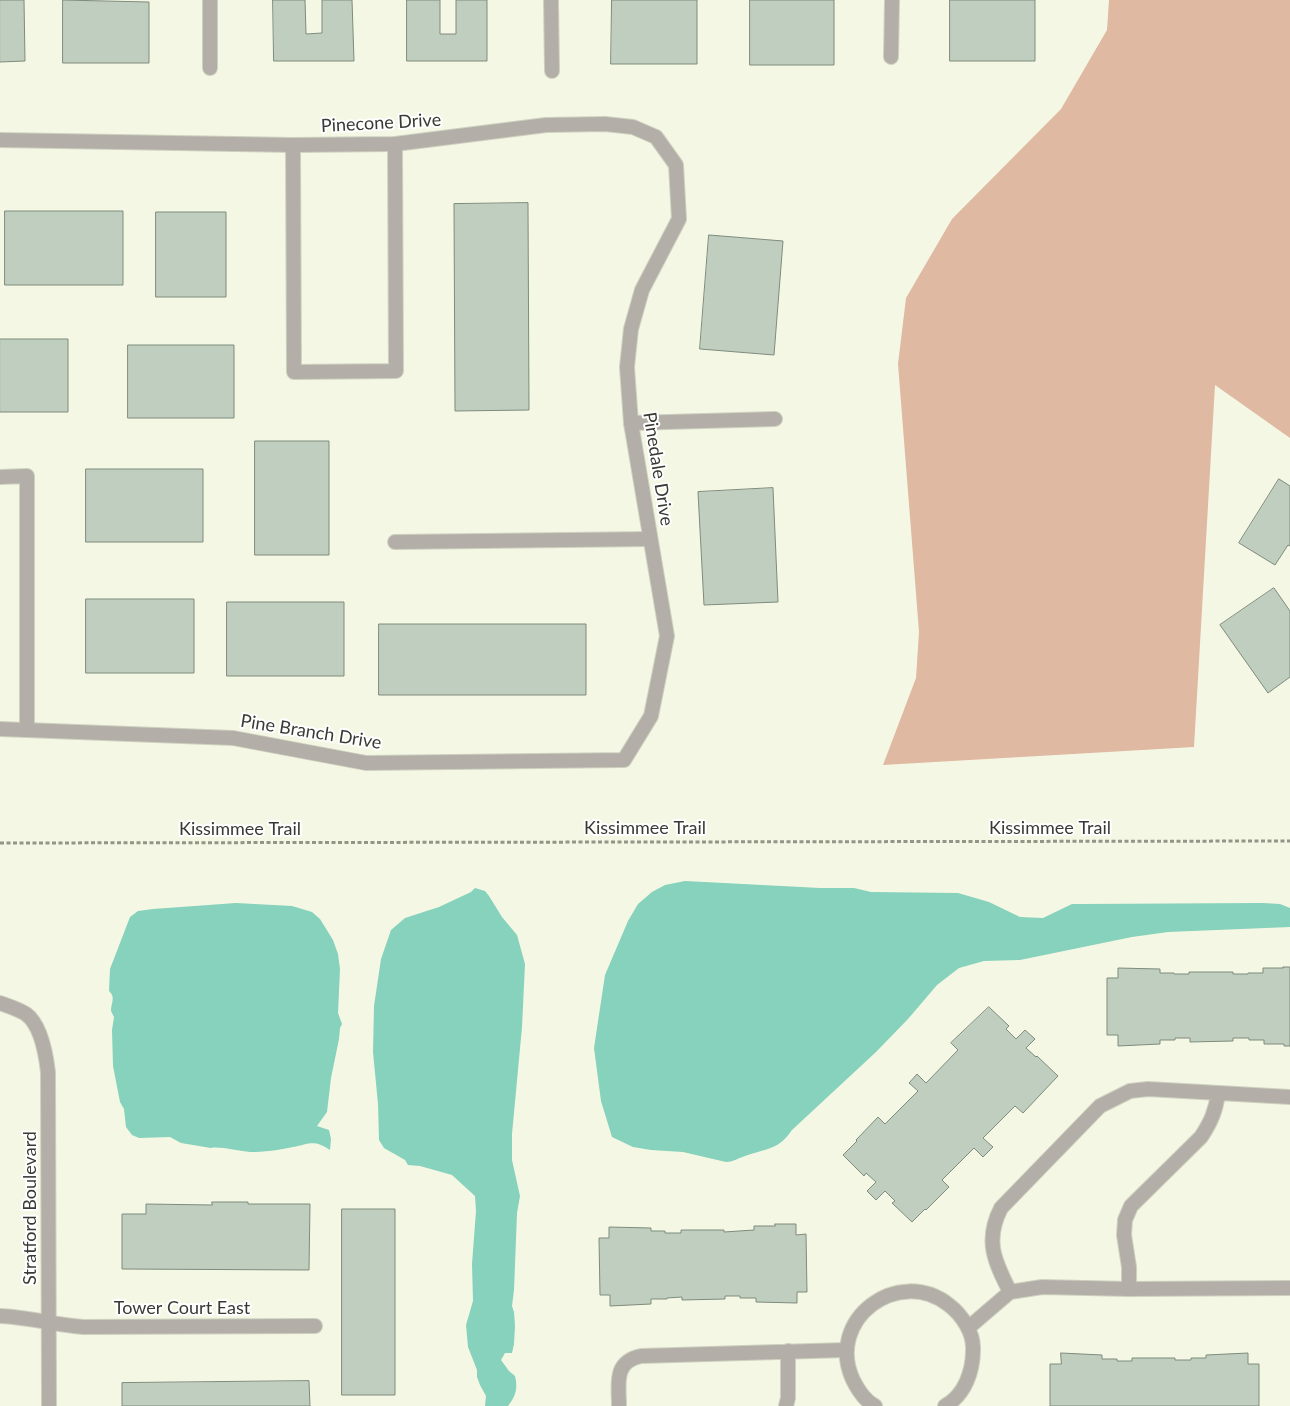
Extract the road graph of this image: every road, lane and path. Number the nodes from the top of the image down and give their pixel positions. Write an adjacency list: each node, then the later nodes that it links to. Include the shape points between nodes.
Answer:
1 (210, 0): 5 (street)
2 (551, 0): 6 (street)
3 (892, 0): 4 (street)
4 (891, 57)
5 (210, 68)
6 (552, 71)
7 (0, 140): 9 (street, Pinecone Drive)
8 (395, 144): 9 (street, Pinecone Drive); 9 (street, via 396,371 304,372 294,372); 10 (street, Pinecone Drive, via 546,126 605,124 633,127 656,137 676,165 679,219)
9 (293, 145)
10 (672, 234): 12 (street, Pinedale Drive, via 642,290 631,330 627,367)
11 (775, 419): 12 (street)
12 (630, 423): 14 (street, Pinedale Drive)
13 (0, 477): 18 (street, via 27,476)
14 (650, 539): 15 (street); 16 (street, Pinedale Drive, via 667,636)
15 (395, 542)
16 (652, 716): 18 (street, Pine Branch Drive, via 624,760 366,764 232,738)
17 (0, 729): 18 (street, Pine Branch Drive)
18 (26, 730)
19 (1290, 841): 20 (path, Kissimmee Trail)
20 (0, 843)
21 (0, 1003): 28 (street, Stratford Boulevard, via 27,1015 39,1033 45,1052 48,1072)
22 (1218, 1093): 23 (street); 25 (street, via 1216,1109 1201,1137 1131,1206 1125,1220 1124,1235); 26 (street, via 1148,1088 1130,1091 1100,1106 998,1214 992,1248)
23 (1290, 1097)
24 (1290, 1288): 25 (street)
25 (1129, 1289): 26 (street, via 1042,1287)
26 (1010, 1292): 30 (street)
27 (0, 1316): 28 (street, Tower Court East)
28 (49, 1322): 29 (street, Tower Court East, via 83,1327); 33 (street, Stratford Boulevard)
29 (315, 1326)
30 (968, 1328): 31 (street, via 957,1311 940,1298 920,1291 899,1292 879,1299 862,1312 851,1330); 37 (street, via 974,1348 972,1369 964,1388)
31 (846, 1350): 32 (street); 36 (street, via 848,1370 858,1390)
32 (788, 1351): 34 (street, via 633,1358 625,1362 620,1371); 35 (street)
33 (49, 1406)
34 (619, 1406)
35 (786, 1406)
36 (875, 1406)
37 (946, 1406)

